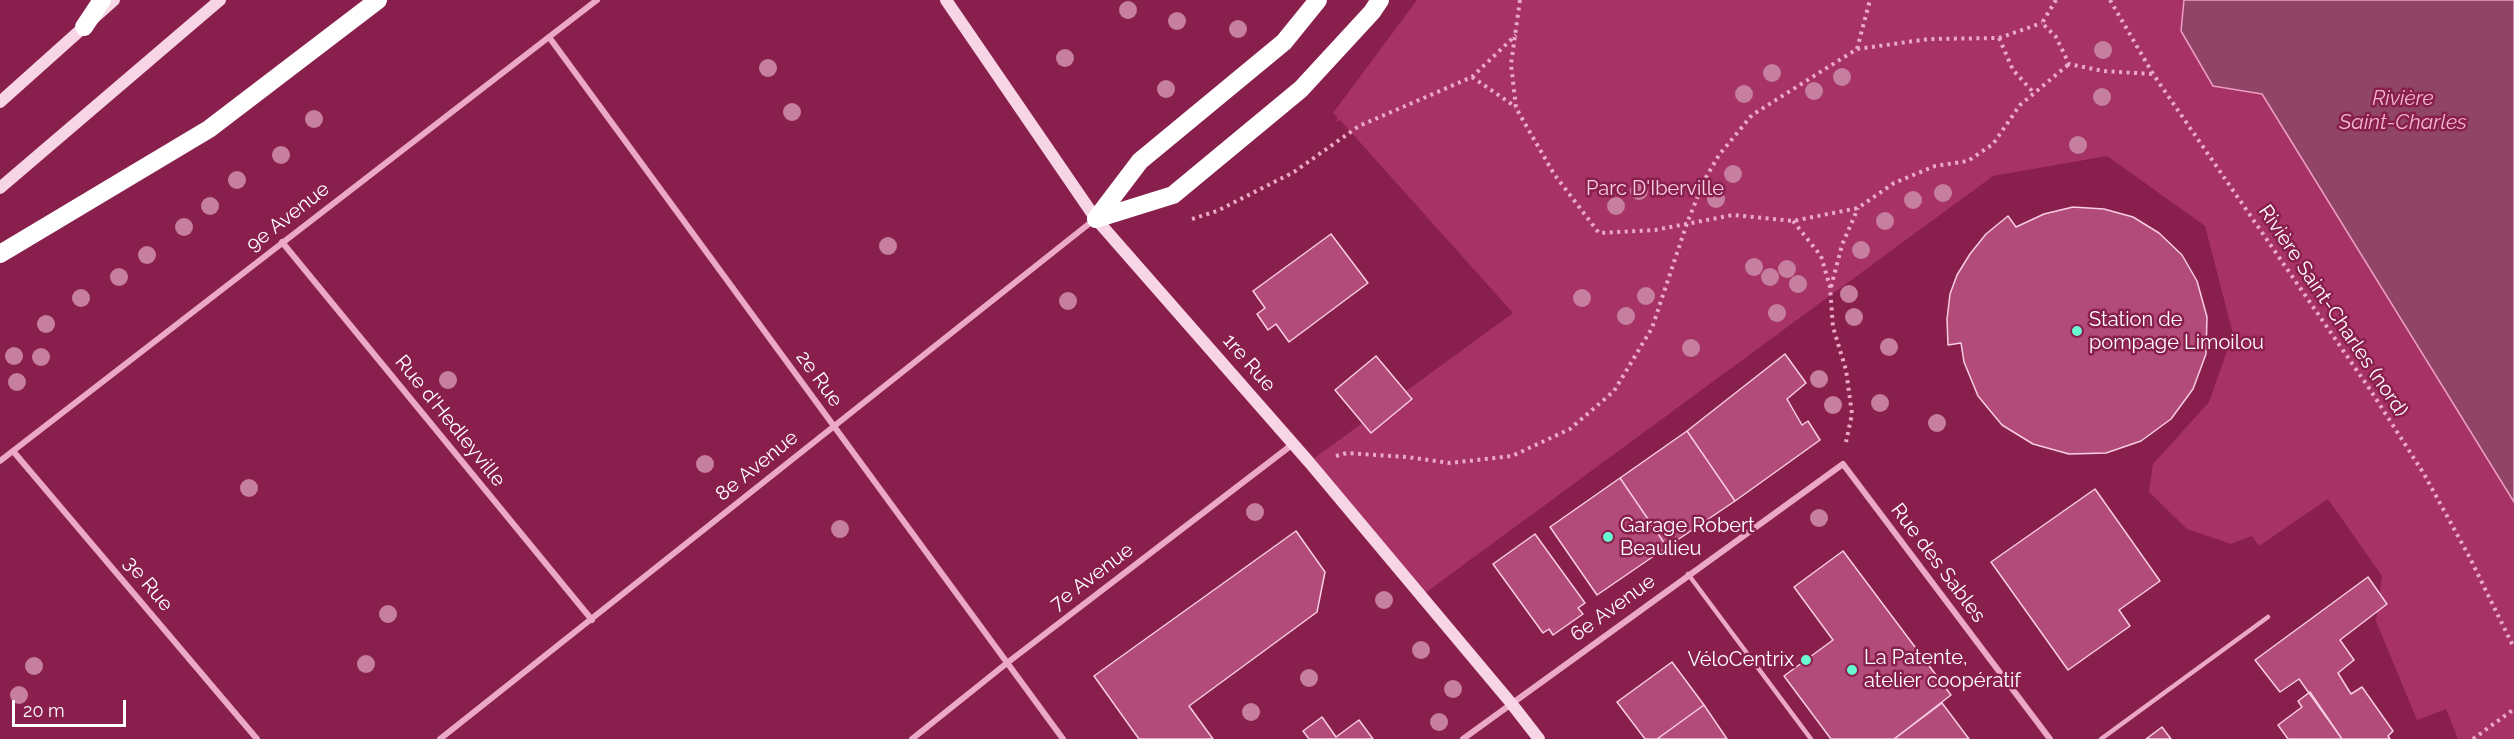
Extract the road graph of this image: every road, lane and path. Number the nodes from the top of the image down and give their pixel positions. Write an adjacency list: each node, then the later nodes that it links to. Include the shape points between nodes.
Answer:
1 (102, 0): 14 (highway)
2 (114, 0): 14 (street)
3 (220, 0): 25 (street)
4 (378, 0): 32 (highway, via 209,129)
5 (597, 0): 16 (street, 9e Avenue)
6 (946, 0): 27 (street, 1re Rue)
7 (1318, 0): 27 (highway, via 1284,42 1140,161)
8 (1380, 0): 27 (highway, via 1301,89 1173,195)
9 (1520, 0): 15 (path)
10 (1870, 0): 18 (path)
11 (2056, 0): 13 (path)
12 (2110, 0): 20 (path, Rivière Saint-Charles (nord))
13 (2042, 23): 17 (path); 19 (path, via 2056,37)
14 (84, 27): 23 (street)
15 (1516, 34): 21 (path); 24 (path, via 1511,64)
16 (549, 38): 31 (street, 9e Avenue); 34 (street, 2e Rue)
17 (1999, 38): 18 (path, via 1929,39); 22 (path, via 2013,70)
18 (1857, 49): 30 (path, via 1752,115 1719,155)
19 (2068, 64): 20 (path); 22 (path)
20 (2153, 74): 43 (path, Rivière Saint-Charles (nord), via 2424,474)
21 (1472, 77): 24 (path); 28 (path, via 1359,126 1294,172 1217,211)
22 (2034, 92): 26 (path, via 1993,144 1968,161 1935,166 1894,183)
23 (0, 102)
24 (1516, 108): 30 (path, via 1554,174 1599,233 1654,230)
25 (0, 188)
26 (1858, 208): 29 (path); 33 (path)
27 (1096, 219): 34 (street, 8e Avenue); 35 (street, 1re Rue)
28 (1186, 221)
29 (1793, 222): 30 (path, via 1733,215); 33 (path, via 1821,256)
30 (1687, 223): 38 (path, via 1652,328 1614,391 1570,429 1512,456 1450,463 1347,453)
31 (282, 242): 36 (street, 9e Avenue); 42 (street, Rue d'Hedleyville)
32 (0, 254)
33 (1830, 288): 39 (path, via 1833,327 1846,370 1852,414)
34 (833, 426): 42 (street, 8e Avenue); 44 (street, 2e Rue)
35 (1293, 444): 38 (street, 1re Rue); 44 (street, 7e Avenue)
36 (13, 451): 37 (street, 9e Avenue); 47 (street, 3e Rue)
37 (0, 461)
38 (1309, 462): 45 (street, 1re Rue)
39 (1843, 464): 40 (street, 6e Avenue); 54 (street, Rue des Sables)
40 (1688, 574): 45 (street, 6e Avenue); 53 (lane)
41 (2268, 616): 55 (lane)
42 (592, 620): 48 (street, 8e Avenue)
43 (2514, 648)
44 (1007, 663): 49 (street, 7e Avenue); 50 (street, 2e Rue)
45 (1511, 703): 51 (street, 6e Avenue); 52 (street, 1re Rue)
46 (2514, 710): 56 (path)
47 (257, 739)
48 (440, 739)
49 (912, 739)
50 (1063, 739)
51 (1463, 739)
52 (1539, 739)
53 (1811, 739)
54 (2050, 739)
55 (2101, 739)
56 (2472, 739)

